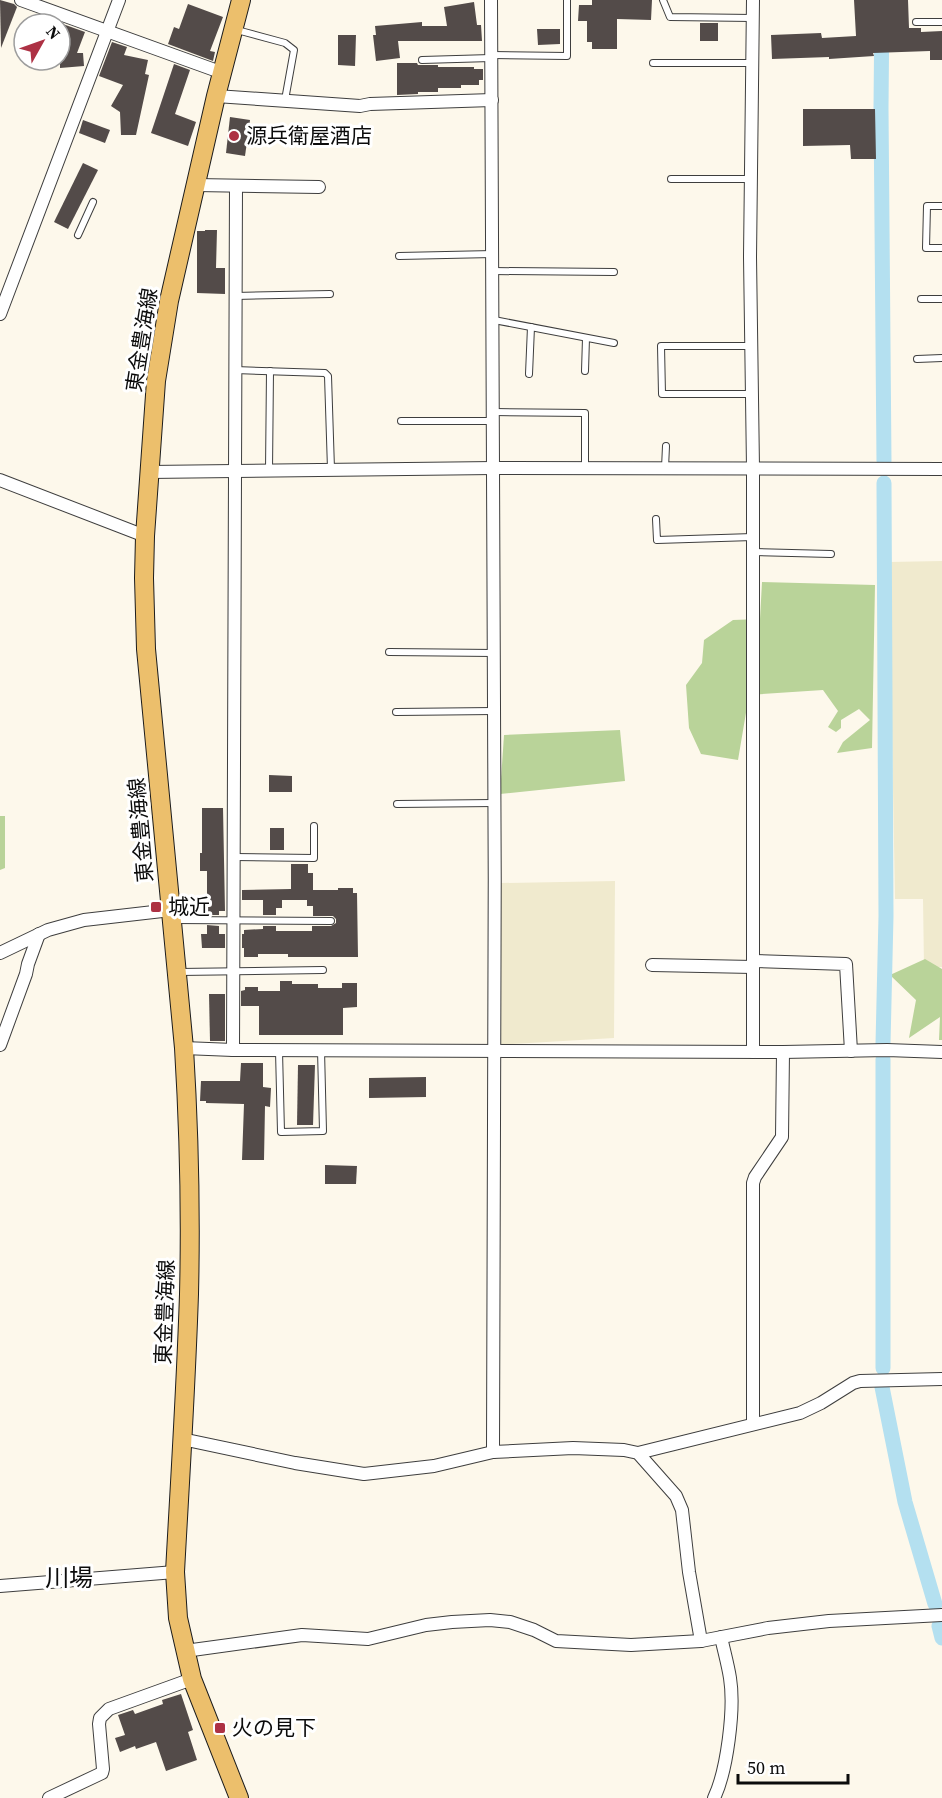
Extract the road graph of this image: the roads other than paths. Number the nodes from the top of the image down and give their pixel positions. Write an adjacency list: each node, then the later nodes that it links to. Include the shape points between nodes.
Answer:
1 (21, 0): 12 (street)
2 (118, 0): 12 (street)
3 (241, 0): 11 (main road, 東金豊海線)
4 (491, 0): 13 (street)
5 (567, 0): 13 (lane, via 567,56)
6 (663, 0): 8 (lane, via 670,17)
7 (753, 0): 8 (street)
8 (753, 18): 16 (street)
9 (916, 22): 10 (lane)
10 (942, 22)
11 (234, 30): 17 (main road, 東金豊海線); 20 (lane, via 285,42 294,50)
12 (106, 32): 17 (street); 38 (street)
13 (491, 56): 14 (lane); 19 (street)
14 (422, 60)
15 (653, 63): 16 (lane)
16 (753, 63): 22 (street)
17 (223, 74): 18 (main road, 東金豊海線)
18 (216, 96): 20 (street); 23 (main road, 東金豊海線)
19 (492, 100): 20 (street, via 360,106); 30 (street)
20 (285, 101)
21 (671, 179): 22 (lane)
22 (750, 179): 43 (street)
23 (196, 185): 24 (street); 62 (main road, 東金豊海線, via 169,301 158,369)
24 (236, 186): 25 (street); 35 (street)
25 (319, 187)
26 (93, 202): 28 (lane)
27 (942, 206): 29 (lane, via 927,206 926,248)
28 (78, 235)
29 (942, 248)
30 (493, 254): 31 (lane); 32 (street)
31 (399, 255)
32 (493, 271): 33 (lane); 39 (street)
33 (614, 272)
34 (330, 294): 35 (lane)
35 (236, 296): 46 (street)
36 (921, 299): 37 (lane)
37 (942, 299)
38 (0, 314)
39 (494, 320): 40 (lane); 51 (street)
40 (531, 327): 41 (lane); 49 (lane)
41 (586, 338): 42 (lane); 48 (lane)
42 (614, 343)
43 (752, 346): 50 (street); 50 (lane, via 661,346 662,394)
44 (942, 358): 45 (lane)
45 (917, 359)
46 (235, 370): 47 (lane); 59 (street)
47 (270, 371): 60 (lane); 61 (lane, via 328,376)
48 (585, 371)
49 (529, 374)
50 (752, 394): 57 (street)
51 (494, 417): 52 (lane); 54 (street); 55 (lane, via 585,413)
52 (401, 421)
53 (666, 446): 56 (lane)
54 (494, 468): 55 (street); 61 (street); 70 (street)
55 (585, 468): 56 (street)
56 (665, 468): 57 (street)
57 (753, 468): 58 (street); 66 (street)
58 (942, 469)
59 (235, 470): 60 (street); 62 (street); 76 (street)
60 (269, 470): 61 (street)
61 (331, 470)
62 (149, 472): 65 (main road, 東金豊海線)
63 (0, 480): 65 (street)
64 (656, 519): 66 (lane, via 657,540)
65 (145, 536): 77 (main road, 東金豊海線, via 146,649)
66 (753, 537): 67 (street)
67 (753, 552): 68 (lane); 82 (street)
68 (831, 555)
69 (389, 652): 70 (lane)
70 (494, 653): 71 (street)
71 (494, 711): 72 (lane); 73 (street)
72 (396, 712)
73 (494, 803): 74 (lane); 92 (street)
74 (397, 804)
75 (314, 826): 76 (lane, via 314,858)
76 (234, 857): 78 (street)
77 (171, 915): 78 (lane); 80 (street, via 84,920); 86 (main road, 東金豊海線)
78 (234, 920): 79 (lane); 85 (street)
79 (331, 921)
80 (39, 934): 81 (street); 87 (street)
81 (0, 953)
82 (753, 964): 83 (street); 93 (street, via 846,964); 94 (street)
83 (652, 965)
84 (323, 970): 85 (lane)
85 (233, 971): 86 (lane); 89 (street)
86 (177, 972): 88 (main road, 東金豊海線)
87 (0, 1045)
88 (184, 1048): 89 (street); 99 (main road, 東金豊海線, via 190,1210)
89 (233, 1050): 91 (street)
90 (321, 1050): 91 (street); 91 (lane, via 323,1131 281,1132); 92 (street)
91 (279, 1051)
92 (495, 1051): 94 (street); 100 (street)
93 (851, 1051): 95 (street); 96 (street)
94 (753, 1052): 95 (street)
95 (783, 1052): 98 (street, via 782,1137 753,1183)
96 (942, 1052)
97 (942, 1379): 98 (street, via 860,1381 800,1413)
98 (753, 1424): 101 (street)
99 (182, 1439): 100 (street, via 364,1474 434,1466); 102 (main road, 東金豊海線)
100 (493, 1452): 101 (street, via 573,1448)
101 (638, 1453): 106 (street, via 676,1496 682,1510)
102 (175, 1572): 103 (street); 107 (main road, 東金豊海線)
103 (0, 1586)
104 (942, 1614): 105 (street, via 829,1621)
105 (721, 1637): 106 (street); 111 (street, via 731,1680 731,1710 728,1747)
106 (701, 1641): 107 (street, via 631,1645 556,1641 510,1622 490,1620 426,1625 368,1639 302,1635)
107 (185, 1651): 108 (main road, 東金豊海線)
108 (192, 1679): 109 (street, via 109,1709 99,1724 102,1773); 110 (main road, 東金豊海線)
109 (49, 1798)
110 (239, 1798)
111 (714, 1798)

